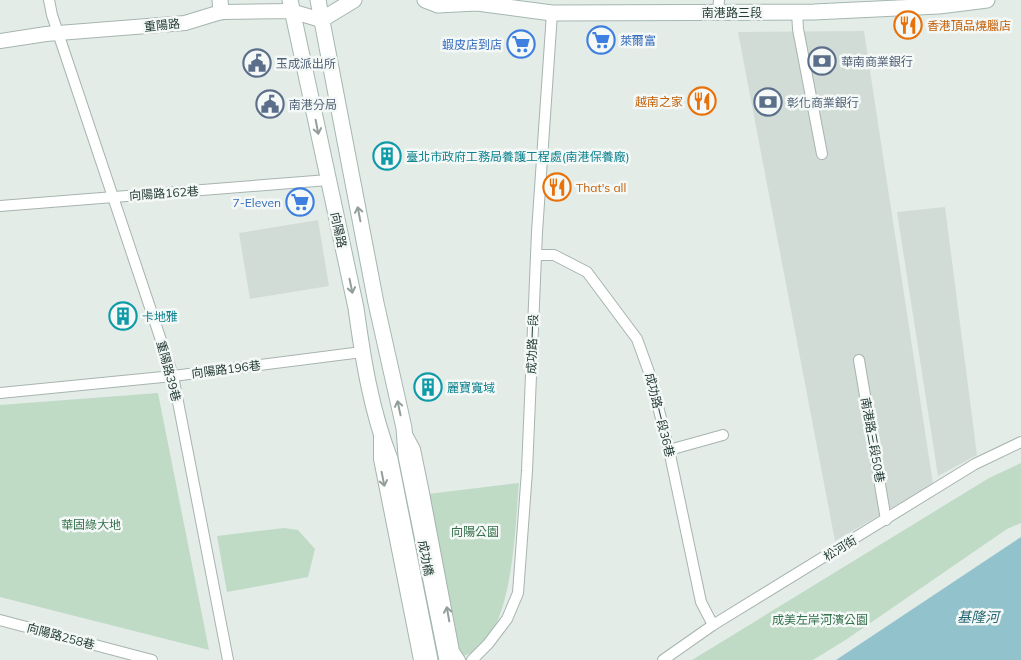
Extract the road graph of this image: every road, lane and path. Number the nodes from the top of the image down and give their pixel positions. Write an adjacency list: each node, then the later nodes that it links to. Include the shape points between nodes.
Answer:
1 (49, 0): 13 (street, 重陽路39巷)
2 (318, 0): 12 (main road, 向陽路)
3 (354, 0): 12 (main road)
4 (425, 0): 6 (main road, 南港路三段, via 438,5)
5 (987, 0): 10 (main road, 南港路三段, via 939,6)
6 (472, 1): 11 (main road, 南港路三段)
7 (220, 6): 8 (street, 重陽路); 13 (street, 重陽路, via 185,23)
8 (291, 6): 12 (street, 重陽路); 16 (main road, 向陽路, one-way to 16)
9 (719, 6): 10 (main road, 南港路三段); 11 (main road, 南港路三段)
10 (797, 12): 15 (street)
11 (552, 13): 19 (street, 成功路一段)
12 (321, 20): 24 (main road, 向陽路, one-way to 12, via 376,303)
13 (59, 34): 14 (street, 重陽路); 17 (street, 重陽路39巷)
14 (0, 41)
15 (822, 154)
16 (328, 180): 17 (street, 向陽路162巷); 20 (main road, 向陽路, one-way to 20, via 356,308)
17 (113, 196): 18 (street, 向陽路162巷); 22 (street, 重陽路39巷)
18 (0, 206)
19 (536, 255): 28 (street, 成功路一段36巷, via 554,255 586,272 621,315 637,339 650,375); 40 (street, 成功路一段, via 518,594 508,619)
20 (362, 352): 22 (street, 向陽路196巷); 25 (main road, 向陽路)
21 (859, 360): 31 (street, 南港路三段50巷)
22 (173, 376): 23 (street, 向陽路196巷); 35 (street, 重陽路39巷)
23 (0, 393)
24 (404, 428): 29 (main road, 向陽路); 39 (street, one-way to 24, via 454,651 415,449)
25 (379, 431): 30 (main road, 向陽路); 36 (street, one-way to 36, via 379,459)
26 (723, 436): 28 (street)
27 (1021, 442): 31 (street, 松河街, via 975,464)
28 (669, 450): 33 (street, 成功路一段36巷, via 701,602)
29 (406, 456): 38 (main road, 成功橋)
30 (390, 459): 37 (main road, 成功橋)
31 (886, 520): 33 (street, 松河街)
32 (0, 620): 34 (street, 向陽路258巷)
33 (713, 625): 41 (street, 松河街)
34 (152, 660)
35 (228, 660)
36 (419, 660)
37 (430, 660)
38 (447, 660)
39 (460, 660)
40 (472, 660)
41 (663, 660)

